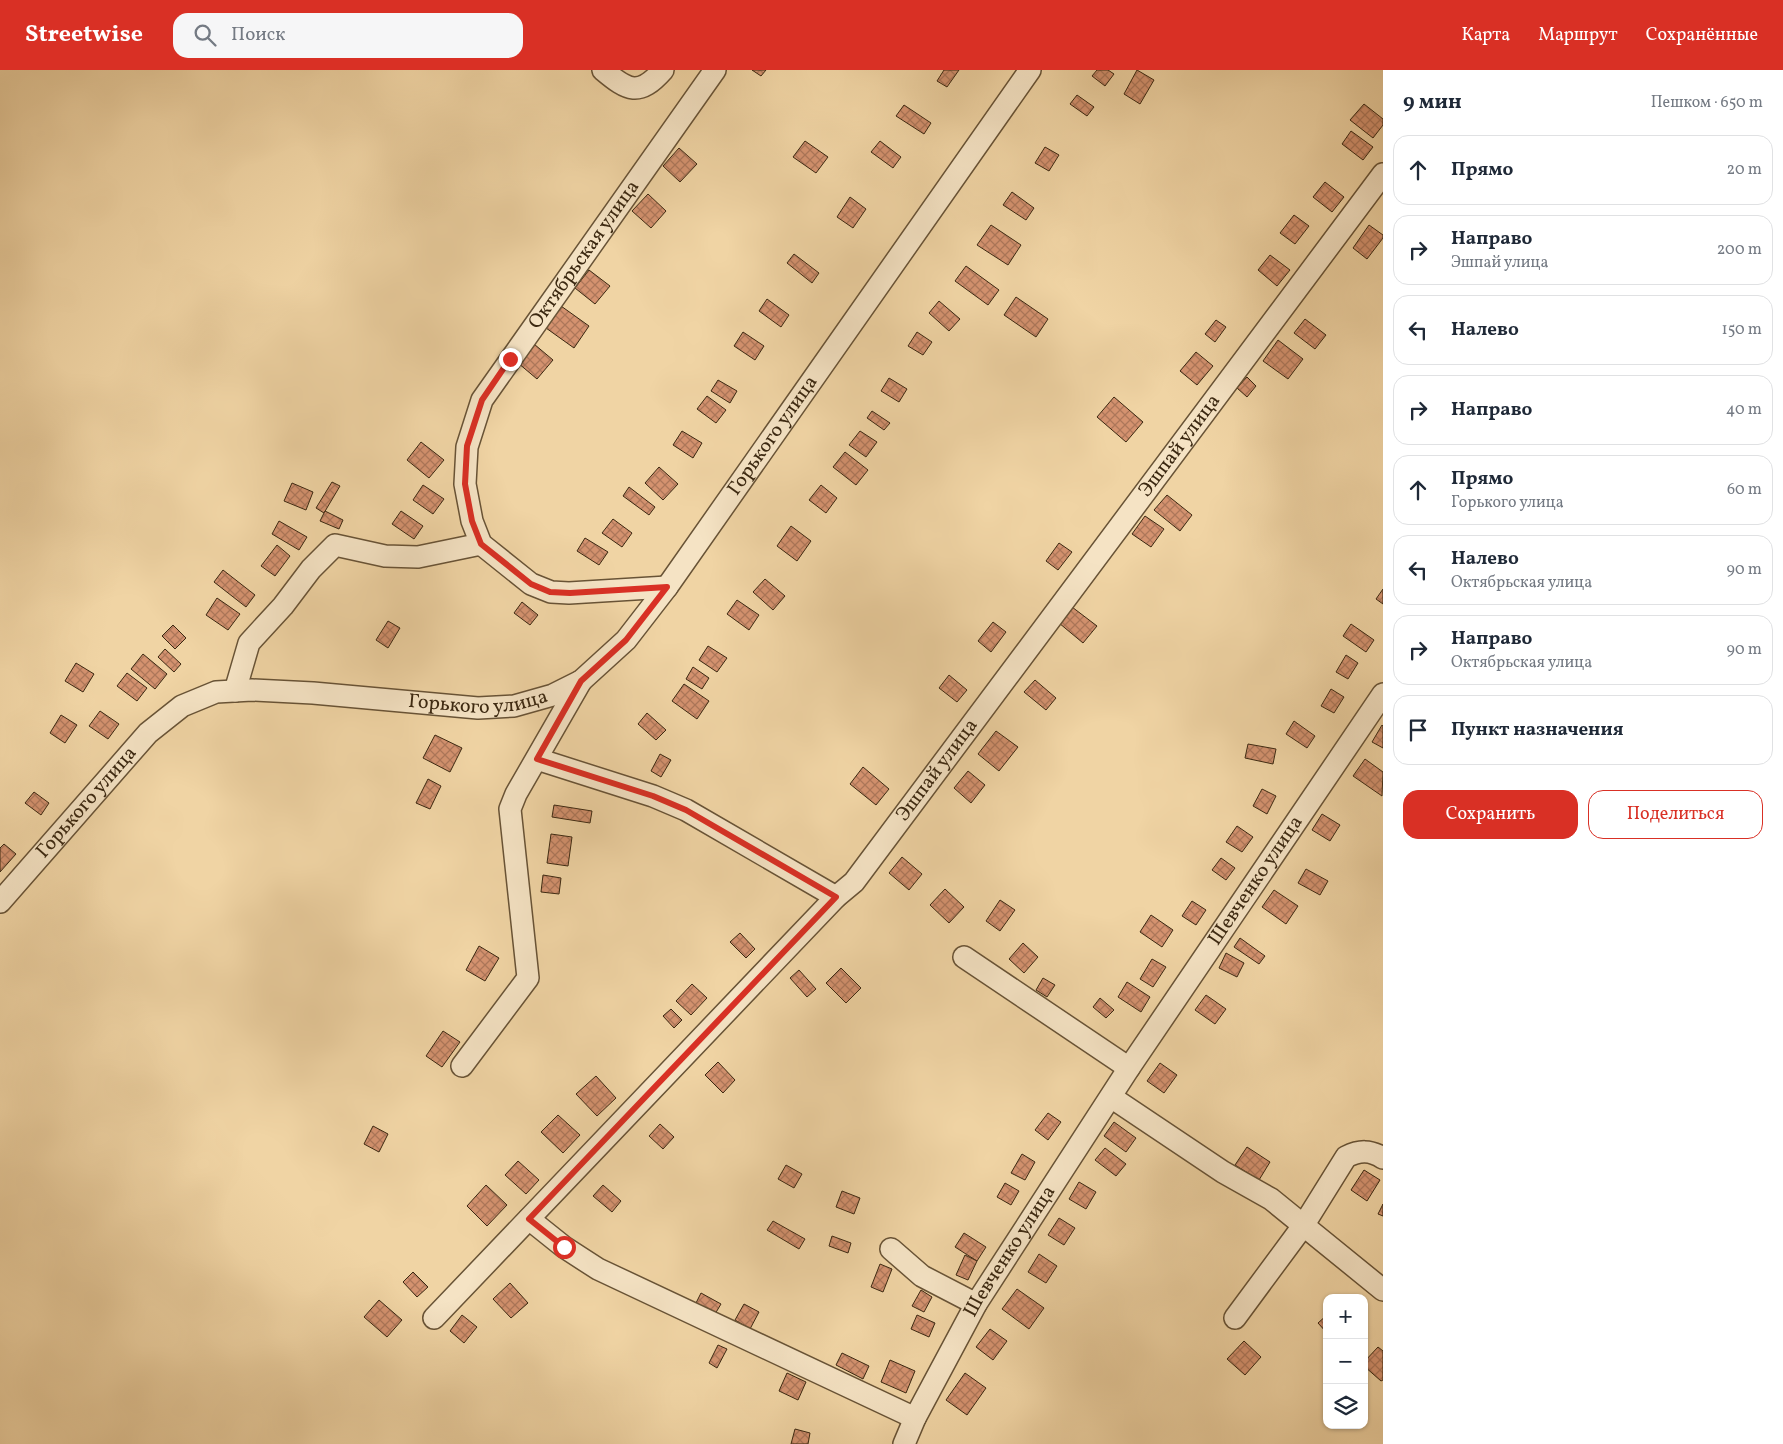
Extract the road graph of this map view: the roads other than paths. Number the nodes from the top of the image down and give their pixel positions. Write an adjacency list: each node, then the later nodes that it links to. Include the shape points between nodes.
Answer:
1 (603, 70): 2 (street, via 619,83 639,88 652,82)
2 (663, 70)
3 (715, 70): 6 (street, Октябрьская улица, via 482,400 467,446 465,484 472,521)
4 (1030, 70): 7 (street, Горького улица)
5 (1383, 174): 12 (street, Эшпай улица, via 854,882)
6 (481, 544): 7 (street, via 531,584 550,592); 9 (street, via 418,557 385,556 336,545 311,569 249,643)
7 (667, 587): 8 (street, Горького улица, via 626,640)
8 (581, 681): 9 (street, Горького улица, via 553,695 514,706 478,708 313,693); 11 (street)
9 (235, 691): 13 (street, Горького улица, via 216,692 182,706 148,734)
10 (1383, 694): 16 (street, Шевченко улица)
11 (537, 759): 12 (street, via 653,796 686,810); 15 (street, via 510,809 528,978)
12 (836, 897): 19 (street, Эшпай улица)
13 (0, 902)
14 (964, 957): 16 (street)
15 (462, 1066)
16 (1129, 1068): 17 (street, Шевченко улица)
17 (1111, 1097): 20 (street, via 1223,1172 1271,1199); 23 (street, Шевченко улица)
18 (1374, 1154): 20 (street, via 1356,1152 1346,1157)
19 (529, 1219): 24 (street, Эшпай улица); 26 (street, via 598,1269)
20 (1302, 1226): 22 (street); 25 (street)
21 (891, 1250): 23 (street, via 922,1276)
22 (1383, 1290)
23 (976, 1304): 26 (street, Шевченко улица)
24 (434, 1318)
25 (1234, 1318)
26 (915, 1418): 27 (street, Шевченко улица)
27 (904, 1444)

